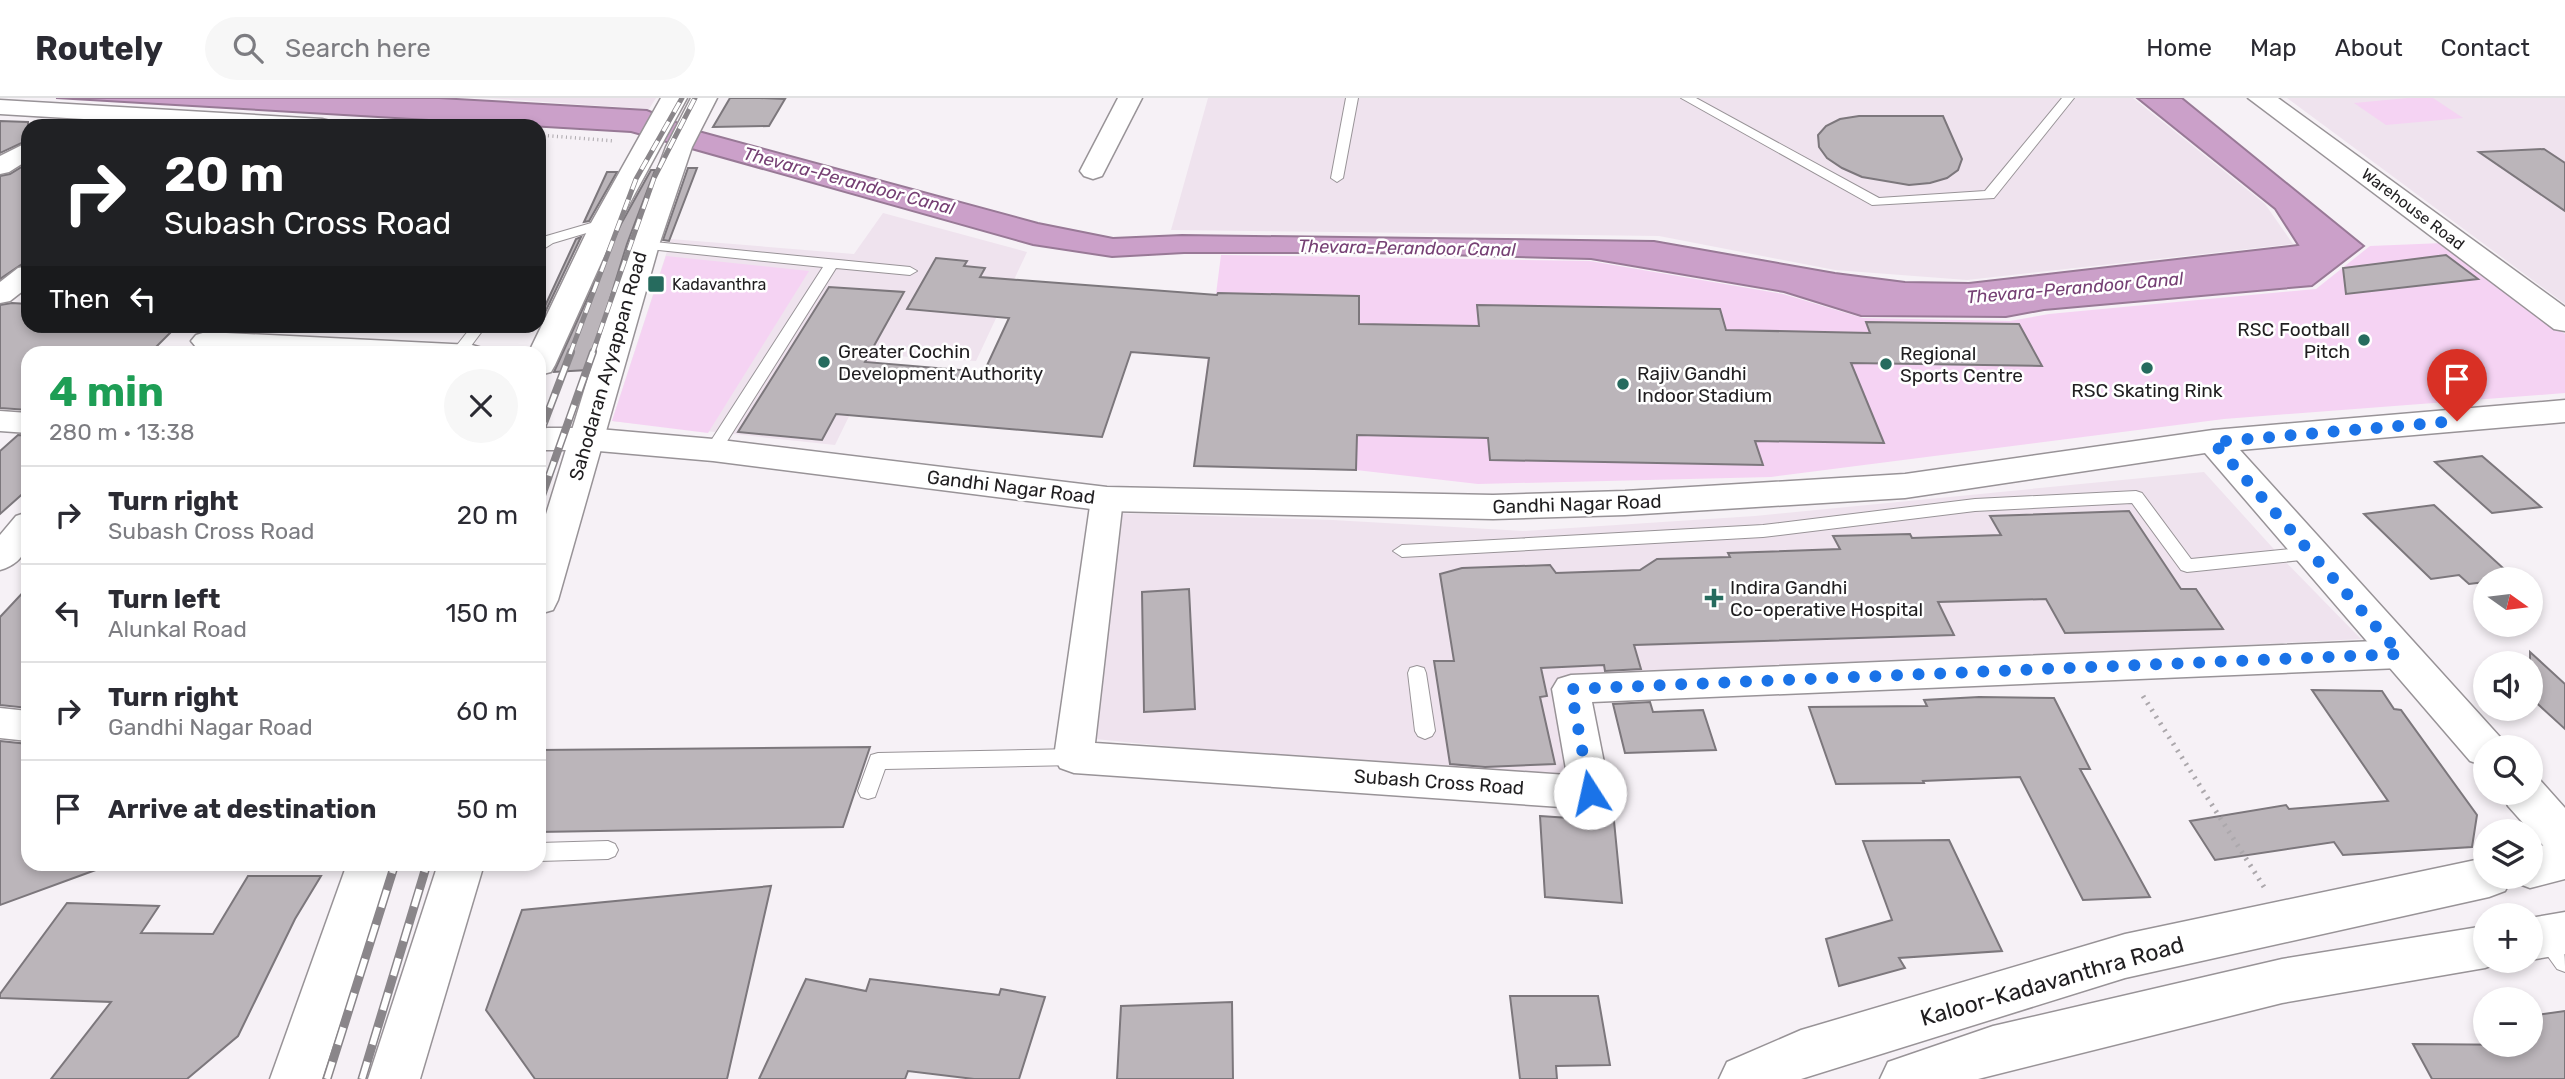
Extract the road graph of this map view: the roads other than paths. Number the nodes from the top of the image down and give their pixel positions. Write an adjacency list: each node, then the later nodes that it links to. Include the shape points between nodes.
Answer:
1 (266, 98): 12 (street)
2 (1130, 98): 15 (street)
3 (1352, 98): 16 (lane)
4 (1687, 98): 5 (lane, via 1877,202 1989,195)
5 (2068, 98)
6 (2261, 98): 24 (street, Warehouse Road)
7 (686, 103): 17 (street, Sahodaran Ayyappan Road, via 648,142); 19 (street, Sahodaran Ayyappan Road, via 679,147)
8 (0, 107): 9 (street)
9 (86, 112): 10 (street); 11 (street)
10 (75, 119)
11 (180, 119)
12 (239, 119)
13 (21, 154): 14 (street)
14 (0, 167)
15 (1093, 171)
16 (1338, 178)
17 (605, 223): 18 (lane); 27 (street, Sahodaran Ayyappan Road)
18 (546, 242)
19 (644, 245): 20 (lane); 32 (street, Sahodaran Ayyappan Road)
20 (832, 264): 21 (lane); 34 (lane)
21 (910, 271)
22 (21, 279): 23 (street)
23 (0, 295)
24 (2565, 322)
25 (207, 340): 26 (street)
26 (322, 346)
27 (546, 347)
28 (2565, 411): 33 (street, Gandhi Nagar Road)
29 (0, 421): 30 (street)
30 (21, 422)
31 (546, 439): 32 (street, Gandhi Nagar Road)
32 (587, 439): 34 (street, Gandhi Nagar Road); 38 (street, Sahodaran Ayyappan Road)
33 (2213, 442): 35 (street, Gandhi Nagar Road, via 1905,486 1625,503 1401,507); 37 (street)
34 (713, 450): 35 (street, Gandhi Nagar Road)
35 (1107, 499): 45 (street)
36 (1402, 551): 37 (lane, via 1763,531 1975,505 2136,497 2187,566)
37 (2311, 553): 39 (street)
38 (546, 577)
39 (2400, 654): 44 (street); 45 (street, Subash Cross Road, via 1571,689 1590,793)
40 (1417, 673): 43 (lane)
41 (0, 723): 42 (street)
42 (21, 725)
43 (1425, 731)
44 (2473, 736)
45 (1074, 757): 46 (lane, via 878,761)
46 (868, 791)
47 (2535, 805): 48 (street)
48 (2565, 839)
49 (608, 850): 50 (lane)
50 (546, 852)
51 (2565, 860): 52 (street)
52 (2543, 865)
53 (368, 871): 57 (street)
54 (459, 871): 58 (street)
55 (2473, 880): 59 (street, Kaloor-Kadavanthra Road, via 2125,956 1801,1054)
56 (2473, 949): 60 (street, via 2282,981 1997,1060)
57 (296, 1079)
58 (394, 1079)
59 (1745, 1079)
60 (1906, 1079)

